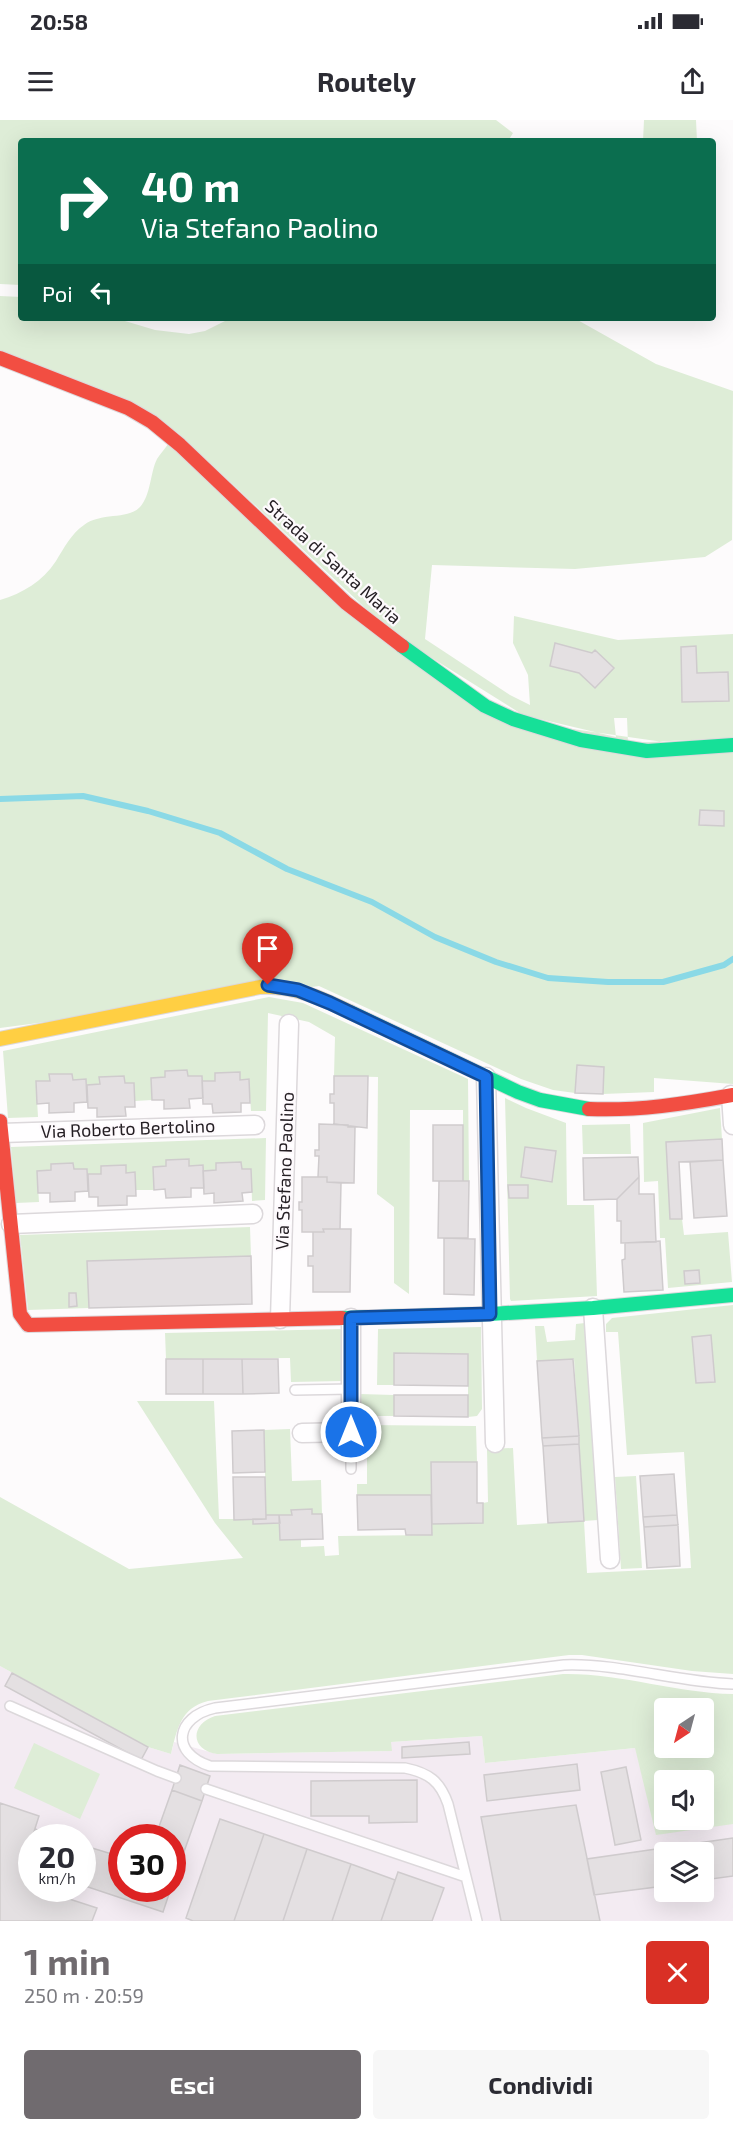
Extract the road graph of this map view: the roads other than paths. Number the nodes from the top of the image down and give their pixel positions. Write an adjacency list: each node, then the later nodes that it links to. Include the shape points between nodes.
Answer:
1 (0, 358): 2 (street, Strada di Santa Maria, via 134,411 152,422 346,603 477,701 581,740 629,750)
2 (733, 745)
3 (289, 1024): 16 (street, Via Stefano Paolino)
4 (0, 1039): 5 (street, via 278,986 330,1003)
5 (486, 1077): 6 (street, via 538,1100 596,1110 635,1111); 14 (street)
6 (732, 1095): 8 (street)
7 (255, 1125): 9 (street, Via Roberto Bertolino)
8 (733, 1125)
9 (1, 1127): 11 (street, Via Roberto Bertolino)
10 (253, 1214): 11 (street)
11 (11, 1224): 16 (street, Via Roberto Bertolino, via 21,1314 26,1323 38,1326)
12 (733, 1295): 13 (street)
13 (593, 1308): 14 (street); 23 (street)
14 (490, 1314): 15 (street); 21 (street)
15 (351, 1318): 16 (street); 17 (street)
16 (280, 1319)
17 (351, 1389): 18 (lane); 19 (street)
18 (295, 1390)
19 (351, 1432): 20 (street); 22 (lane)
20 (302, 1433)
21 (495, 1443)
22 (351, 1469)
23 (610, 1559)
24 (733, 1684): 28 (lane, via 564,1665 215,1708 193,1716 185,1724 184,1748 191,1758 210,1766 420,1771 440,1786 445,1795)
25 (10, 1706): 26 (lane)
26 (176, 1778)
27 (206, 1789): 28 (lane)
28 (466, 1877): 29 (lane)
29 (477, 1921)

